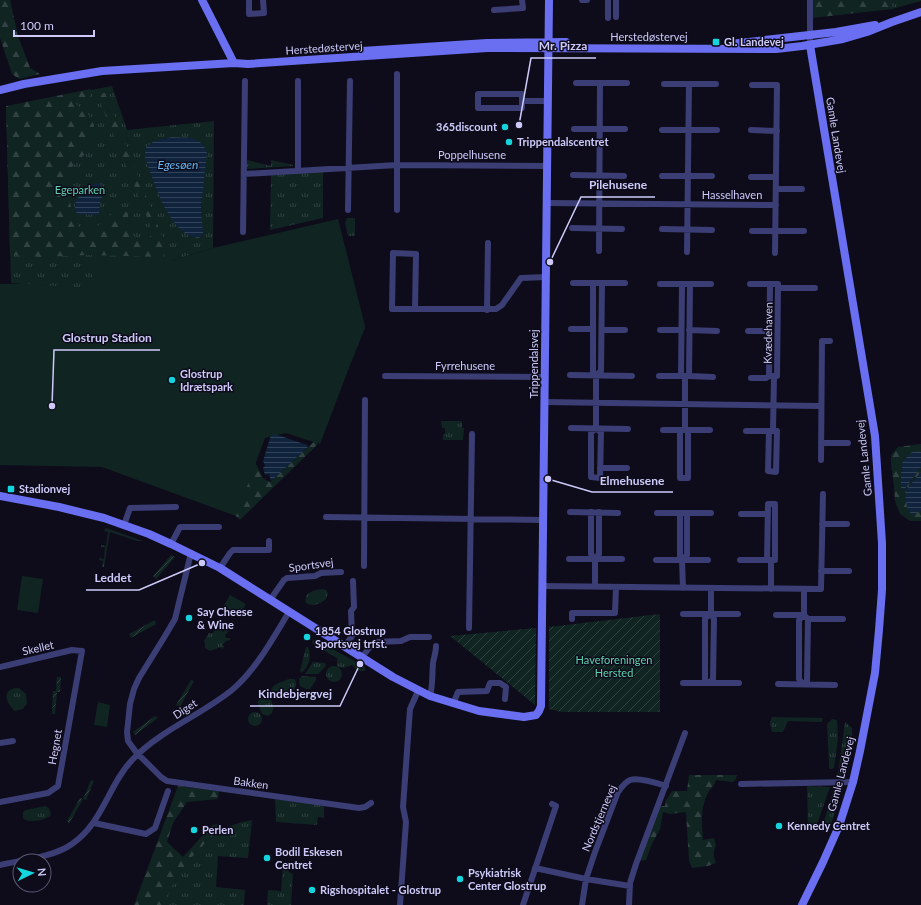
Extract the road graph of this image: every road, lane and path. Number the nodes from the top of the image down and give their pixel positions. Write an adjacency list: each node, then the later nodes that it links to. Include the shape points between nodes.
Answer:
1 (202, 0): 19 (street)
2 (249, 0): 3 (street, via 250,14 264,13)
3 (263, 0)
4 (522, 0): 11 (street, via 523,8)
5 (549, 0): 17 (street, Trippendalsvej)
6 (582, 0): 7 (street)
7 (587, 0)
8 (608, 0): 14 (street)
9 (616, 0): 13 (street)
10 (810, 0): 16 (street, Gamle Landevej)
11 (494, 10)
12 (921, 12): 15 (street, Herstedøstervej)
13 (616, 17)
14 (608, 18)
15 (892, 22): 16 (street, Herstedøstervej); 18 (street, Herstedøstervej, via 861,34)
16 (810, 35): 17 (street, Herstedøstervej, via 731,44); 18 (street, Gamle Landevej)
17 (548, 45): 18 (street, Herstedøstervej, via 752,49); 19 (street, Herstedøstervej); 33 (street, Trippendalsvej)
18 (810, 45): 208 (street, Gamle Landevej, via 875,436 882,543 882,590 875,672)
19 (234, 63): 31 (street, Herstedøstervej, via 102,71)
20 (397, 74): 42 (street)
21 (245, 81): 46 (street)
22 (298, 81): 45 (street)
23 (350, 81): 44 (street)
24 (576, 83): 25 (street)
25 (600, 83): 26 (street); 35 (street)
26 (627, 83)
27 (664, 84): 28 (street)
28 (689, 84): 29 (street); 38 (street, Hasselhaven)
29 (716, 84)
30 (752, 85): 41 (street, Hasselhaven, via 777,85)
31 (0, 90)
32 (525, 101): 32 (street, via 522,94 478,94 478,108 522,108); 33 (street)
33 (545, 101): 43 (street, Trippendalsvej)
34 (574, 129): 35 (street)
35 (600, 129): 36 (street); 48 (street)
36 (625, 130)
37 (662, 130): 38 (street)
38 (688, 130): 39 (street); 51 (street, Hasselhaven)
39 (717, 130)
40 (751, 130): 41 (street)
41 (777, 131): 54 (street, Hasselhaven)
42 (397, 165): 43 (street, Poppelhusene); 44 (street, Poppelhusene); 62 (street)
43 (545, 166): 57 (street, Trippendalsvej)
44 (349, 168): 45 (street, Poppelhusene); 61 (street)
45 (298, 170): 46 (street, Poppelhusene)
46 (244, 174): 72 (street)
47 (573, 175): 48 (street)
48 (599, 175): 49 (street); 58 (street)
49 (624, 176)
50 (662, 176): 51 (street, Hasselhaven)
51 (688, 176): 52 (street, Hasselhaven); 59 (street, Hasselhaven)
52 (712, 176)
53 (751, 177): 54 (street, Hasselhaven)
54 (776, 177): 55 (street, Hasselhaven)
55 (776, 189): 56 (street, Hasselhaven); 60 (street, Hasselhaven)
56 (802, 189)
57 (547, 203): 58 (street, Hasselhaven); 77 (street, Trippendalsvej)
58 (599, 203): 59 (street, Hasselhaven); 64 (street)
59 (688, 205): 60 (street, Hasselhaven); 67 (street, Hasselhaven)
60 (776, 206): 70 (street, Hasselhaven)
61 (348, 210)
62 (397, 210)
63 (572, 228): 64 (street)
64 (599, 228): 65 (street); 74 (street)
65 (622, 229)
66 (662, 229): 67 (street)
67 (688, 230): 68 (street); 75 (street, Hasselhaven)
68 (712, 230)
69 (752, 231): 70 (street)
70 (775, 231): 71 (street); 76 (street, Hasselhaven)
71 (804, 231)
72 (243, 232)
73 (488, 243): 91 (street)
74 (599, 251)
75 (687, 252)
76 (775, 253)
77 (542, 277): 91 (street, via 519,279 499,308); 110 (street, Trippendalsvej)
78 (572, 283): 79 (street)
79 (593, 283): 80 (street); 93 (street)
80 (602, 283): 81 (street); 94 (street)
81 (625, 283)
82 (660, 284): 83 (street)
83 (682, 284): 84 (street); 97 (street)
84 (690, 284): 85 (street); 98 (street)
85 (711, 284)
86 (750, 284): 87 (street, Kvædehaven)
87 (770, 284): 88 (street, Kvædehaven, via 778,284); 101 (street, Kvædehaven)
88 (778, 288): 89 (street, Kvædehaven); 109 (street, Kvædehaven, via 777,376)
89 (815, 288)
90 (415, 309): 90 (street, via 416,254 393,253 392,309); 91 (street)
91 (487, 310)
92 (571, 329): 93 (street)
93 (593, 329): 104 (street, via 593,371)
94 (602, 330): 95 (street); 104 (street, via 601,371)
95 (625, 330)
96 (660, 330): 97 (street)
97 (681, 330): 108 (street)
98 (689, 330): 99 (street); 108 (street)
99 (717, 330)
100 (748, 331): 101 (street, Kvædehaven)
101 (770, 331): 109 (street, Kvædehaven)
102 (830, 341): 118 (street, via 822,341)
103 (570, 375): 104 (street)
104 (596, 375): 106 (street); 115 (street)
105 (385, 376): 110 (street, Fyrrehusene)
106 (632, 376)
107 (659, 376): 108 (street)
108 (685, 376): 111 (street); 116 (street)
109 (772, 376): 112 (street, Kvædehaven); 117 (street, Kvædehaven)
110 (542, 377): 114 (street, Trippendalsvej)
111 (713, 377)
112 (751, 378)
113 (366, 400): 147 (street)
114 (545, 402): 115 (street); 149 (street, Trippendalsvej)
115 (596, 403): 116 (street); 120 (street)
116 (685, 404): 117 (street); 123 (street)
117 (774, 405): 118 (street); 126 (street, Kvædehaven)
118 (821, 406): 128 (street)
119 (571, 428): 120 (street)
120 (596, 428): 121 (street); 131 (street, via 600,433); 131 (street, via 591,433 591,477 600,478)
121 (628, 429)
122 (663, 430): 123 (street)
123 (685, 430): 123 (street, via 688,478 680,478); 124 (street)
124 (710, 430)
125 (746, 431): 126 (street)
126 (771, 431): 126 (street, Kvædehaven, via 777,431 776,472 768,472)
127 (472, 434): 148 (street)
128 (821, 443): 129 (street); 130 (street)
129 (848, 443)
130 (821, 460)
131 (600, 468): 132 (street)
132 (628, 468)
133 (823, 494): 150 (street)
134 (0, 496): 152 (street, via 65,508)
135 (176, 506): 152 (street, via 130,508)
136 (570, 512): 137 (street)
137 (591, 512): 138 (street); 158 (street, via 591,554)
138 (599, 512): 139 (street); 158 (street, via 599,554)
139 (618, 513)
140 (657, 513): 143 (street)
141 (687, 513): 142 (street); 143 (street); 161 (street, via 687,556)
142 (711, 513)
143 (680, 514): 161 (street)
144 (741, 514): 145 (street)
145 (768, 514): 164 (street); 164 (street, via 768,504 775,504 775,560)
146 (326, 518): 147 (street)
147 (365, 518): 148 (street); 165 (street)
148 (471, 520): 149 (street); 187 (street)
149 (543, 520): 171 (street, Trippendalsvej)
150 (822, 524): 151 (street); 167 (street)
151 (847, 524)
152 (124, 525): 155 (street)
153 (219, 527): 155 (street, via 180,527)
154 (269, 542): 166 (street, via 269,550 233,550)
155 (171, 544): 156 (street)
156 (191, 553): 166 (street); 207 (street, Bakken, via 175,619 131,696 127,739)
157 (569, 559): 158 (street)
158 (595, 559): 159 (street); 172 (street)
159 (622, 559)
160 (656, 560): 161 (street)
161 (682, 560): 162 (street); 174 (street)
162 (708, 560)
163 (740, 560): 164 (street)
164 (769, 560): 176 (street)
165 (364, 566)
166 (220, 568): 178 (street)
167 (821, 571): 168 (street); 177 (street, via 821,589)
168 (849, 571)
169 (341, 572): 178 (street, Sportsvej, via 287,578)
170 (353, 581): 189 (street, via 352,636)
171 (542, 586): 172 (street); 203 (street, Trippendalsvej, via 541,706 536,715 524,717 479,711)
172 (595, 586): 173 (street)
173 (616, 587): 174 (street); 185 (street, via 615,613 572,613)
174 (683, 588): 175 (street)
175 (711, 589): 176 (street); 181 (street)
176 (771, 589): 177 (street)
177 (804, 589): 184 (street)
178 (270, 600): 179 (street)
179 (289, 612): 189 (street); 207 (street, Diget, via 255,664 238,684)
180 (683, 614): 181 (street)
181 (711, 614): 182 (street); 195 (street, via 705,618 705,680)
182 (738, 614)
183 (776, 615): 184 (street)
184 (806, 617): 186 (street); 198 (street, via 799,620 799,679)
185 (572, 619)
186 (843, 619)
187 (469, 628)
188 (429, 637): 192 (street, via 410,637 401,641 374,643)
189 (345, 646): 192 (street)
190 (436, 646): 201 (street)
191 (82, 651): 193 (street, Skellet, via 72,650); 212 (street, Hegnet, via 58,786 46,793)
192 (362, 657): 200 (street)
193 (0, 667)
194 (684, 683): 195 (street)
195 (709, 683): 196 (street)
196 (739, 684)
197 (778, 684): 198 (street)
198 (803, 684): 199 (street)
199 (835, 685)
200 (418, 691): 201 (street); 220 (street, via 410,709)
201 (430, 696): 203 (street)
202 (505, 699): 203 (street, via 506,687 500,683 490,683 487,691 458,692)
203 (453, 704)
204 (685, 733): 210 (street)
205 (13, 741): 206 (street)
206 (0, 743)
207 (138, 754): 213 (street, Bakken, via 163,779 171,782 359,808); 215 (street, Diget, via 119,778)
208 (852, 782): 209 (street); 224 (street, Gamle Landevej, via 839,826)
209 (742, 784)
210 (666, 786): 218 (street, Nordstjernevej, via 641,780 630,780 624,784 618,792); 219 (street)
211 (168, 791): 215 (street, via 155,828 146,834)
212 (0, 802)
213 (371, 803)
214 (552, 804): 217 (street, via 556,806)
215 (94, 823): 216 (street, Diget, via 82,837 63,850)
216 (0, 865)
217 (535, 868): 218 (street); 221 (street)
218 (586, 879): 219 (street); 222 (street, Nordstjernevej)
219 (630, 886): 223 (street)
220 (400, 905)
221 (523, 905)
222 (582, 905)
223 (629, 905)
224 (802, 905)

